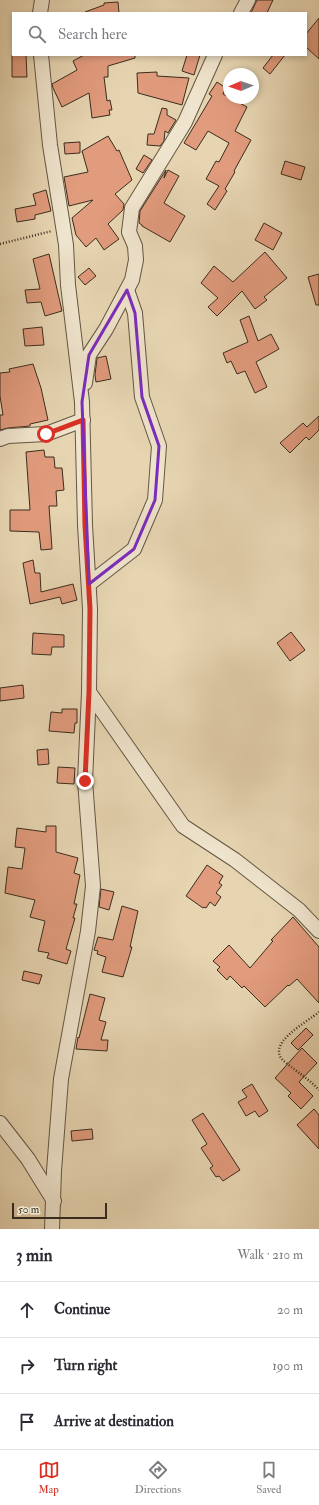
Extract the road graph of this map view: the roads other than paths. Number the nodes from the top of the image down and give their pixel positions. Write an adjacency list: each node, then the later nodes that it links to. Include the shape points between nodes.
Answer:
1 (42, 0): 3 (street)
2 (248, 0): 4 (street)
3 (40, 12)
4 (242, 12)
5 (41, 56): 8 (street, via 46,114 68,261 68,285)
6 (215, 56): 7 (street, via 185,122 132,208 129,232 135,246 136,260)
7 (127, 290): 8 (street, via 89,355); 11 (street, via 136,313 142,397 159,446 155,500 134,549)
8 (82, 402): 9 (street)
9 (83, 420): 10 (street, via 46,434 8,436); 11 (street)
10 (0, 439)
11 (89, 584): 12 (street)
12 (89, 692): 13 (street, via 183,826 240,864 299,910); 15 (street, via 85,781 93,886 88,931 61,1079)
13 (319, 931)
14 (0, 1123): 15 (street, via 28,1159)
15 (54, 1201): 16 (street)
16 (52, 1229)

